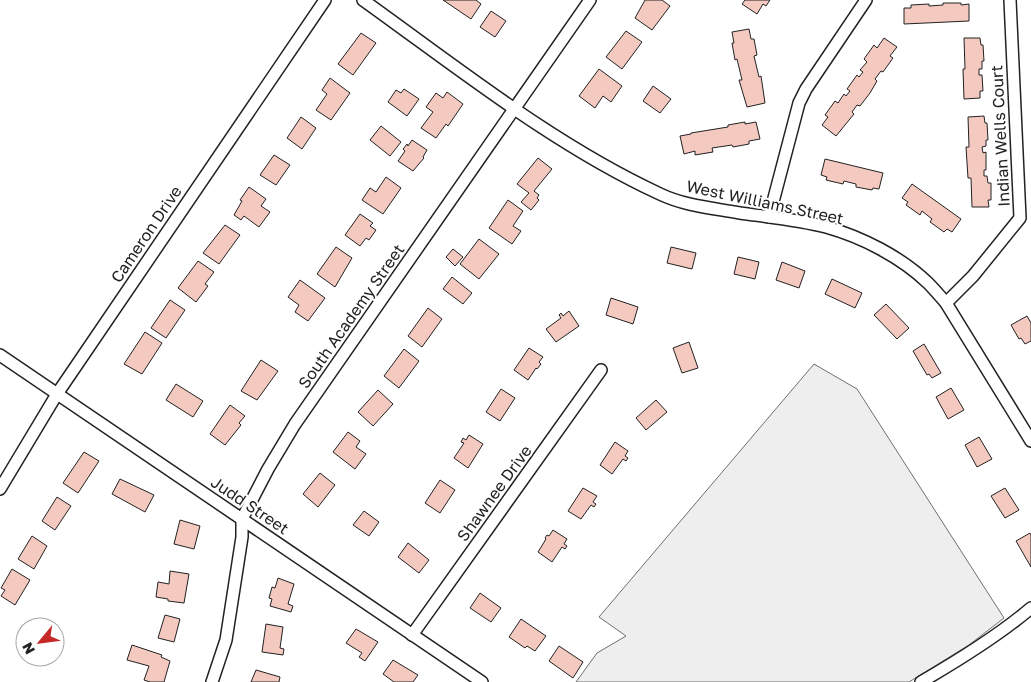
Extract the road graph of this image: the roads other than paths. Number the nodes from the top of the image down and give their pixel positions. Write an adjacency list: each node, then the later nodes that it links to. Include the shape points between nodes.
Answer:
1 (325, 0): 11 (street, Cameron Drive)
2 (363, 0): 6 (street, West Williams Street)
3 (590, 0): 6 (street, South Academy Street)
4 (866, 0): 7 (street, via 799,103)
5 (1010, 0): 8 (street, Indian Wells Court, via 1020,218 973,276)
6 (516, 109): 7 (street, West Williams Street, via 581,153 663,196 696,206); 14 (street, South Academy Street, via 295,424)
7 (769, 217): 8 (street, West Williams Street, via 826,227 889,254 928,283)
8 (946, 303): 12 (street, West Williams Street)
9 (0, 355): 11 (street, Judd Street)
10 (602, 370): 16 (street, Shawnee Drive)
11 (57, 394): 13 (street, Cameron Drive); 14 (street, Judd Street)
12 (1031, 441)
13 (0, 489)
14 (242, 519): 16 (street, Judd Street); 17 (street, South Academy Street, via 226,640)
15 (1031, 608): 19 (street, via 1011,625)
16 (412, 635): 18 (street, Judd Street)
17 (212, 682)
18 (482, 682)
19 (921, 682)

